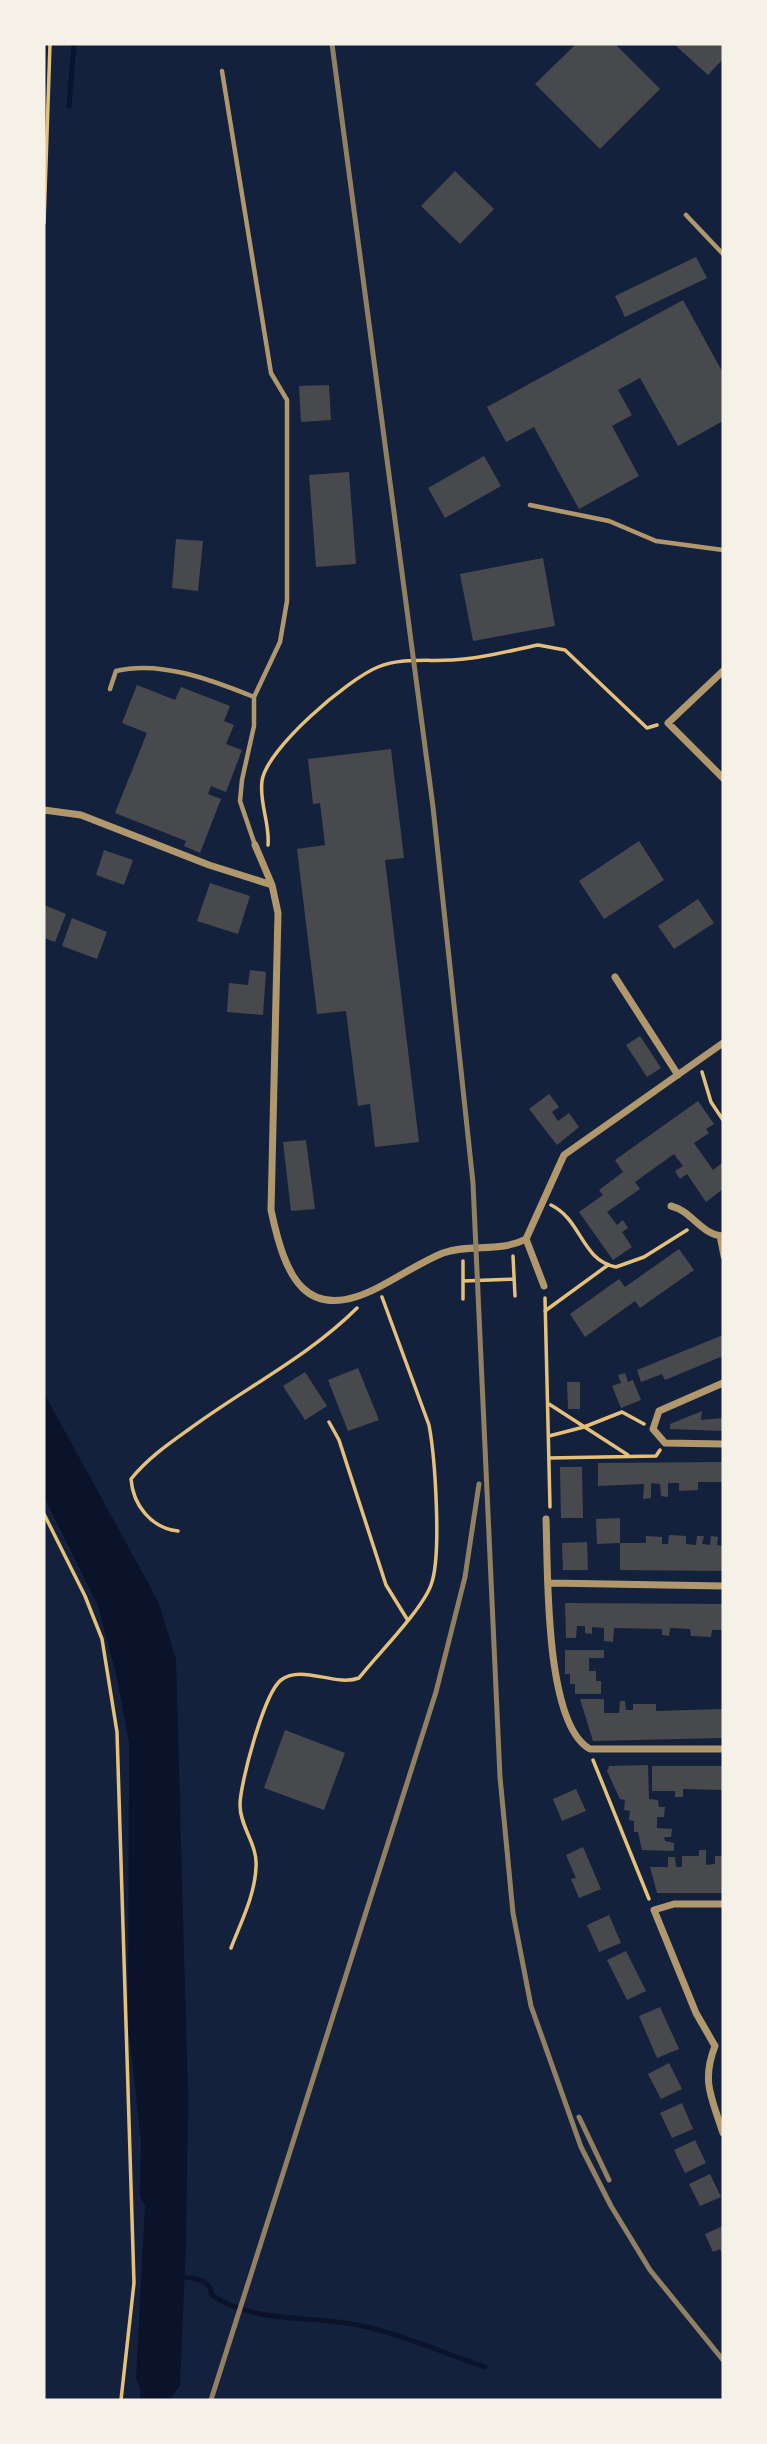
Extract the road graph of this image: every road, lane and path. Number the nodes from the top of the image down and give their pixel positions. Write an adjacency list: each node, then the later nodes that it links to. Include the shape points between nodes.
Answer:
1 (50, 44): 4 (path)
2 (222, 71): 10 (lane, via 271,373 286,400 287,601 280,642)
3 (686, 215): 5 (lane)
4 (44, 223)
5 (723, 254)
6 (530, 505): 7 (lane, via 609,521 656,541)
7 (723, 550)
8 (723, 671): 11 (street)
9 (110, 689): 10 (lane, via 116,671 137,666 220,684)
10 (254, 697): 14 (lane, via 254,726 240,801)
11 (668, 723): 12 (street); 15 (path, via 647,728 565,650 551,646 376,667 300,726 268,762 262,799 270,828)
12 (723, 778)
13 (44, 810): 16 (street, via 81,816)
14 (255, 845): 15 (street)
15 (261, 860): 16 (street)
16 (272, 885): 34 (street, via 278,914 270,1187 275,1228 294,1276 309,1295 329,1302)
17 (615, 977): 20 (street)
18 (723, 1043): 19 (street)
19 (699, 1060): 20 (street); 21 (path, via 711,1102)
20 (678, 1075): 22 (street, via 564,1155)
21 (723, 1120)
22 (544, 1202): 26 (street); 30 (path, via 570,1217 586,1249)
23 (671, 1206): 24 (street, via 688,1213)
24 (698, 1224): 25 (street); 30 (path, via 644,1256 616,1267)
25 (721, 1236): 29 (lane)
26 (526, 1240): 27 (street); 33 (street)
27 (512, 1247): 28 (street); 31 (path)
28 (464, 1248): 32 (path); 34 (street, via 426,1260)
29 (723, 1257)
30 (608, 1265): 38 (path)
31 (514, 1279): 32 (path); 35 (path)
32 (463, 1281): 36 (path)
33 (544, 1286): 38 (path)
34 (378, 1288): 54 (path, via 433,1446 435,1565 431,1586)
35 (515, 1296)
36 (463, 1299)
37 (358, 1307): 51 (path, via 310,1348 234,1395 144,1463 131,1479 132,1493 149,1519 163,1529)
38 (545, 1311): 40 (path)
39 (723, 1383): 43 (street, via 659,1411)
40 (548, 1403): 42 (path); 44 (path)
41 (329, 1423): 54 (path, via 339,1440 386,1585)
42 (584, 1427): 43 (path, via 622,1412); 44 (path); 47 (path)
43 (653, 1429): 45 (street)
44 (549, 1436): 48 (path)
45 (665, 1443): 46 (street); 47 (path, via 656,1456)
46 (723, 1444)
47 (629, 1456): 48 (path)
48 (549, 1458): 50 (path, via 551,1505)
49 (44, 1514): 62 (path, via 102,1639 117,1732 134,2283)
50 (546, 1519): 52 (street)
51 (178, 1531)
52 (549, 1583): 53 (street); 55 (street, via 552,1662 559,1692 575,1736)
53 (723, 1586)
54 (407, 1619): 59 (path, via 359,1678 348,1682 294,1675 281,1680 272,1692 253,1741 240,1804 257,1864 254,1887)
55 (590, 1749): 56 (street); 58 (path)
56 (723, 1749)
57 (723, 1904): 58 (street, via 674,1904)
58 (654, 1910): 60 (street, via 696,2013)
59 (231, 1948)
60 (719, 2048): 61 (street, via 707,2067 709,2093)
61 (723, 2133)
62 (121, 2400)

